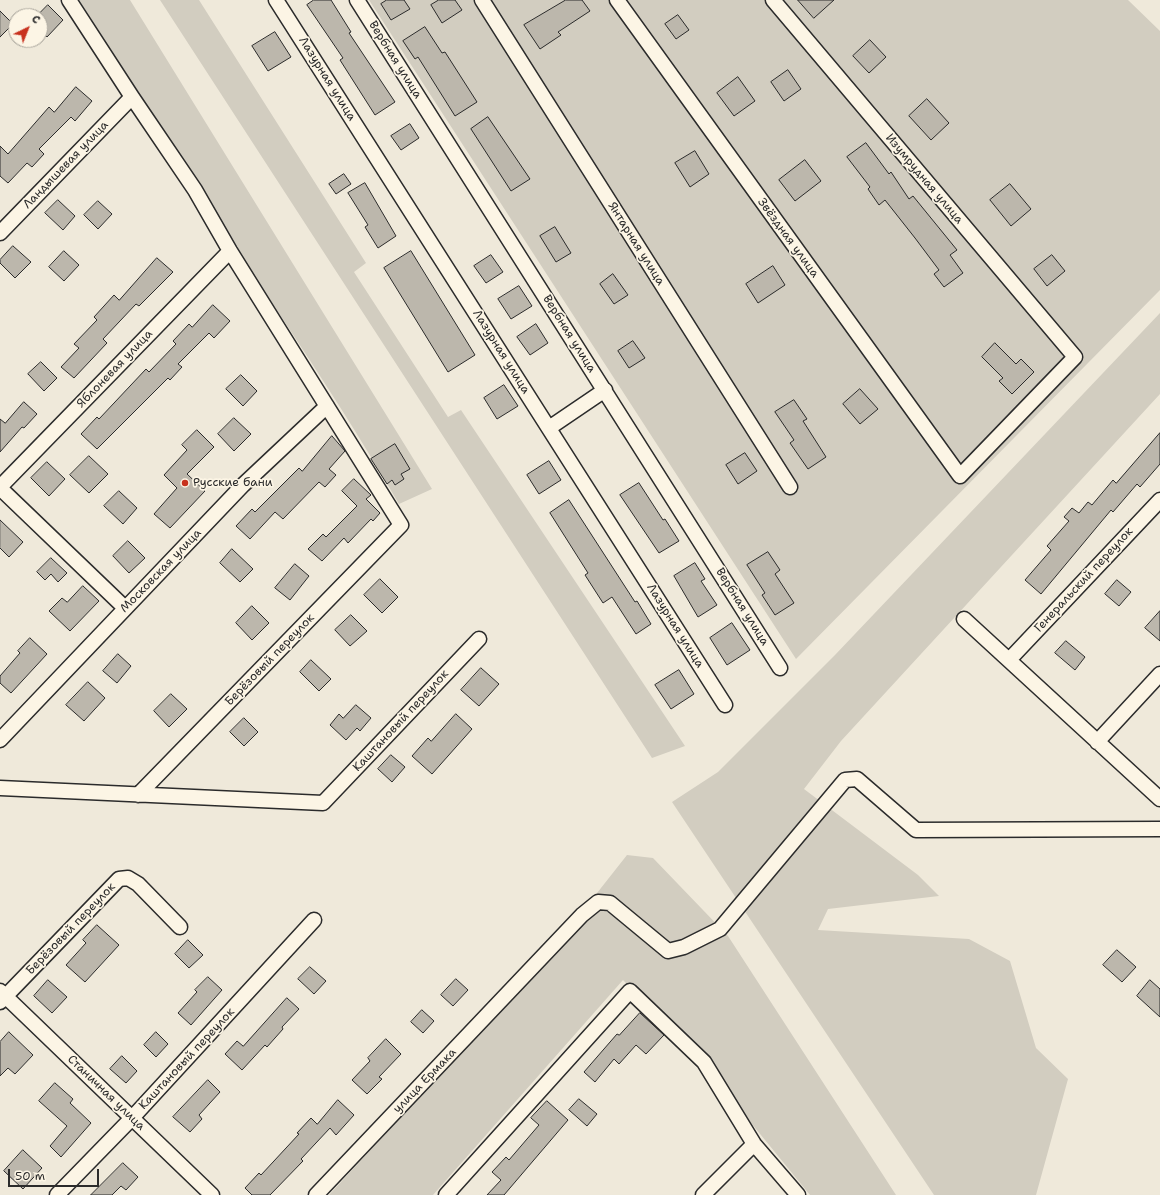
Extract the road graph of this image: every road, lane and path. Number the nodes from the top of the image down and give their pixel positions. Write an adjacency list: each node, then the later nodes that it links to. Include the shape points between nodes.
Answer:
1 (70, 0): 7 (street)
2 (276, 0): 13 (street, Лазурная улица)
3 (357, 0): 11 (street, Вербная улица)
4 (482, 0): 15 (street, Янтарная улица)
5 (617, 0): 10 (street, Звёздная улица, via 960,476)
6 (773, 0): 10 (street, Изумрудная улица)
7 (132, 97): 8 (street, Ландышевая улица); 9 (street, via 195,190)
8 (0, 232)
9 (230, 251): 12 (street); 14 (street, Яблоневая улица)
10 (1075, 357)
11 (605, 390): 13 (street); 21 (street, Вербная улица)
12 (327, 406): 17 (street, Московская улица, via 243,485); 27 (street, Берёзовый переулок, via 401,525)
13 (549, 428): 23 (street, Лазурная улица)
14 (0, 487): 17 (street)
15 (790, 487)
16 (1160, 500): 20 (street, Генеральский переулок)
17 (125, 608): 24 (street, Московская улица)
18 (964, 619): 20 (street)
19 (479, 639): 27 (street, Каштановый переулок, via 323,803)
20 (1009, 660): 25 (street)
21 (780, 668)
22 (1160, 674): 25 (street)
23 (725, 705)
24 (0, 740)
25 (1097, 742): 28 (street)
26 (0, 788): 27 (street)
27 (138, 795)
28 (1160, 799)
29 (1160, 829): 37 (street, улица Ермака, via 916,830 857,779 845,780 720,929 684,947 668,951 610,903 598,902 582,915)
30 (314, 920): 33 (street, Каштановый переулок)
31 (180, 927): 32 (street, Берёзовый переулок, via 138,884 128,878 119,879)
32 (2, 997): 33 (street, Станичная улица)
33 (132, 1118): 35 (street, Каштановый переулок); 36 (street, Станичная улица)
34 (754, 1144): 38 (street, via 704,1062 630,991); 39 (street); 40 (street)
35 (57, 1195)
36 (212, 1195)
37 (316, 1195)
38 (446, 1195)
39 (703, 1195)
40 (798, 1195)

